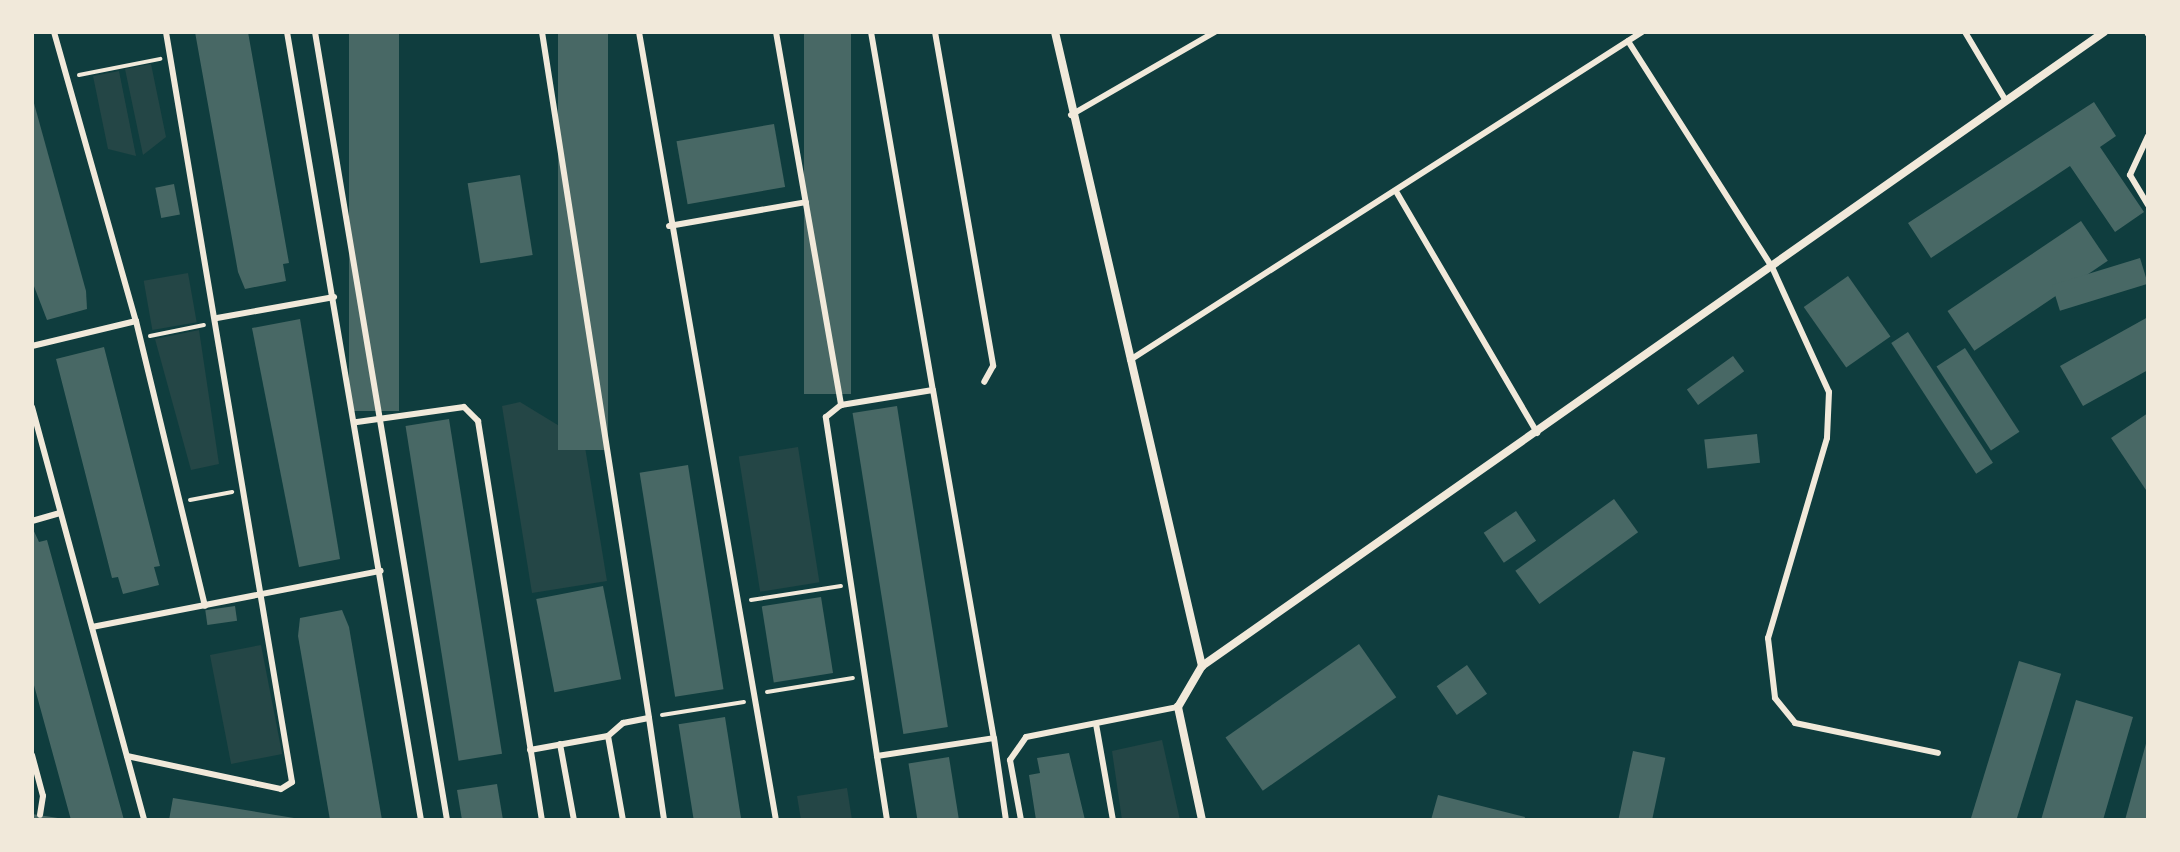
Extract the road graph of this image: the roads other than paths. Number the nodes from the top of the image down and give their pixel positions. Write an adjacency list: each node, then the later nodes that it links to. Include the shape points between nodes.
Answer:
1 (54, 32): 26 (lane)
2 (166, 32): 25 (lane)
3 (287, 32): 24 (lane)
4 (315, 32): 33 (lane)
5 (542, 32): 44 (lane)
6 (639, 32): 22 (lane)
7 (776, 32): 20 (lane)
8 (871, 32): 30 (lane)
9 (935, 32): 29 (lane, via 993,366)
10 (1055, 32): 17 (street)
11 (1215, 32): 17 (lane)
12 (1642, 32): 15 (lane)
13 (1965, 32): 16 (lane)
14 (2104, 32): 16 (street)
15 (1628, 41): 19 (lane); 23 (lane)
16 (2006, 101): 23 (street)
17 (1071, 115): 28 (street)
18 (2148, 136): 21 (lane, via 2130,175)
19 (1397, 193): 28 (lane); 35 (lane)
20 (806, 202): 22 (lane); 31 (lane)
21 (2148, 205)
22 (669, 226): 62 (lane)
23 (1772, 267): 35 (street); 50 (lane, via 1829,392 1827,438 1768,638 1775,698 1795,723)
24 (334, 297): 25 (lane); 34 (lane)
25 (218, 320): 39 (lane)
26 (136, 321): 27 (lane); 40 (lane)
27 (32, 346)
28 (1130, 360): 42 (street)
29 (984, 382)
30 (933, 390): 31 (lane); 47 (lane)
31 (841, 405): 53 (lane, via 826,425)
32 (32, 407): 36 (lane)
33 (380, 419): 34 (lane); 49 (lane, via 464,407 478,421); 57 (lane)
34 (357, 422): 38 (lane)
35 (1537, 433): 42 (street)
36 (60, 513): 37 (lane); 41 (lane)
37 (32, 521)
38 (381, 571): 39 (lane); 56 (lane)
39 (263, 594): 40 (lane); 52 (lane, via 292,782 281,789)
40 (205, 606): 41 (lane)
41 (92, 627): 52 (lane)
42 (1202, 666): 43 (street)
43 (1178, 707): 45 (lane); 67 (street)
44 (649, 718): 46 (lane, via 623,723); 61 (lane)
45 (1096, 724): 65 (lane, via 1026,737 1012,753); 66 (lane)
46 (608, 736): 48 (lane); 60 (lane)
47 (994, 738): 53 (lane); 64 (lane)
48 (560, 744): 49 (lane); 59 (lane)
49 (530, 750): 58 (lane)
50 (1938, 753)
51 (32, 755): 54 (lane, via 43,796)
52 (127, 756): 55 (lane)
53 (877, 756): 63 (lane)
54 (40, 815)
55 (144, 820)
56 (421, 820)
57 (447, 820)
58 (542, 820)
59 (574, 820)
60 (623, 820)
61 (664, 820)
62 (776, 820)
63 (887, 820)
64 (1006, 820)
65 (1021, 820)
66 (1113, 820)
67 (1202, 820)

